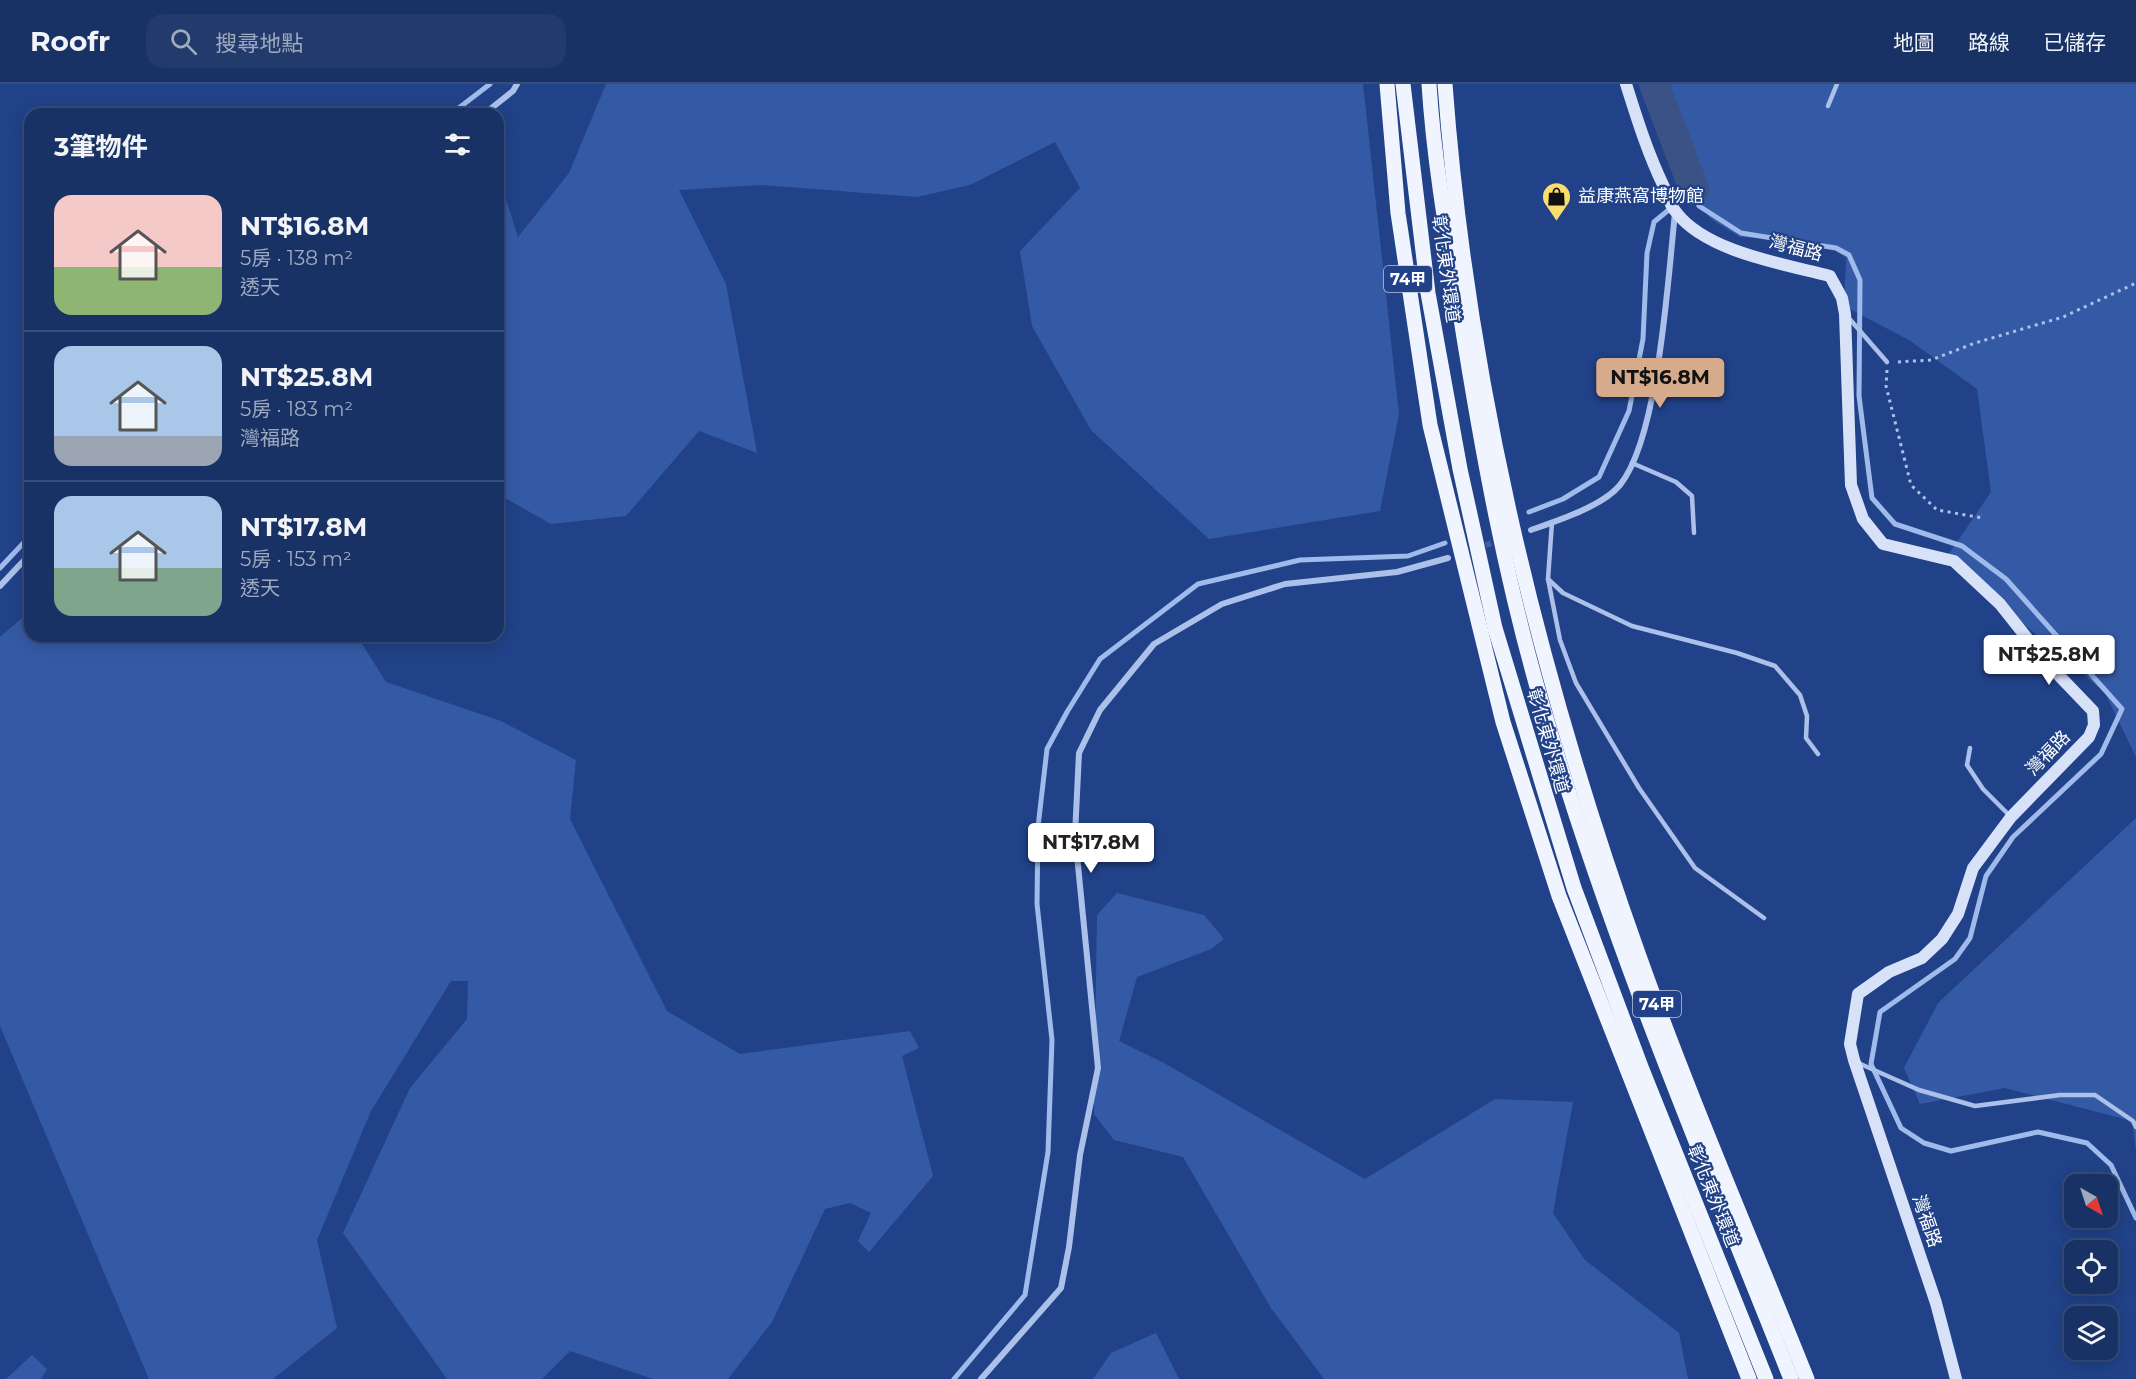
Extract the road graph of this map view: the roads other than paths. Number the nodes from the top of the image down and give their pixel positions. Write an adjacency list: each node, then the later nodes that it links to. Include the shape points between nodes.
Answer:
1 (517, 84): 9 (street)
2 (1387, 84): 30 (main road, 74甲, via 1398,213 1430,425 1503,722 1559,896)
3 (1403, 84): 31 (main road, 彰化東外環道 / 74甲, via 1428,293 1460,469 1495,628 1578,899)
4 (1429, 84): 32 (main road, 彰化東外環道 / 74甲, via 1444,220 1484,463 1543,708 1630,972)
5 (1445, 84): 33 (main road, 74甲, via 1459,233 1477,355 1510,516 1557,705 1639,958)
6 (1626, 84): 10 (street, 灣福路, via 1654,165)
7 (1837, 84): 8 (lane)
8 (1828, 106)
9 (492, 108)
10 (1676, 212): 11 (street, 灣福路, via 1698,231 1724,245 1830,276 1842,298); 12 (street)
11 (1845, 314): 13 (lane); 25 (street, 灣福路, via 1851,485 1863,519 1883,544 1954,561 2000,604 2046,662 2093,711 2094,725 2089,736)
12 (1658, 361): 14 (lane); 15 (street, via 1640,448)
13 (1887, 362)
14 (1722, 384)
15 (1632, 463): 16 (street, via 1620,485 1603,499); 18 (lane, via 1676,482 1692,496)
16 (1552, 522): 17 (street); 21 (lane)
17 (1531, 530)
18 (1694, 533)
19 (1448, 558): 29 (street, via 1397,572 1285,584 1222,604 1154,644 1100,710 1080,753 1075,834 1098,1068 1080,1155 1069,1247 1061,1288)
20 (24, 560): 22 (street)
21 (1548, 579): 24 (lane, via 1563,593 1632,626 1775,666 1800,695 1807,716 1806,738); 26 (lane, via 1560,640 1576,683 1639,788 1695,868)
22 (0, 586)
23 (1970, 748): 25 (lane, via 1967,765 1983,789)
24 (1818, 754)
25 (2011, 817): 27 (street, 灣福路, via 1974,868 1958,914 1942,939 1922,958 1888,972 1858,994 1850,1044)
26 (1764, 918)
27 (1854, 1060): 28 (lane, via 1919,1090 1976,1106 2060,1095 2095,1095); 34 (street, 灣福路, via 1936,1303)
28 (2136, 1127)
29 (981, 1379)
30 (1749, 1379)
31 (1766, 1379)
32 (1791, 1379)
33 (1807, 1379)
34 (1956, 1379)

